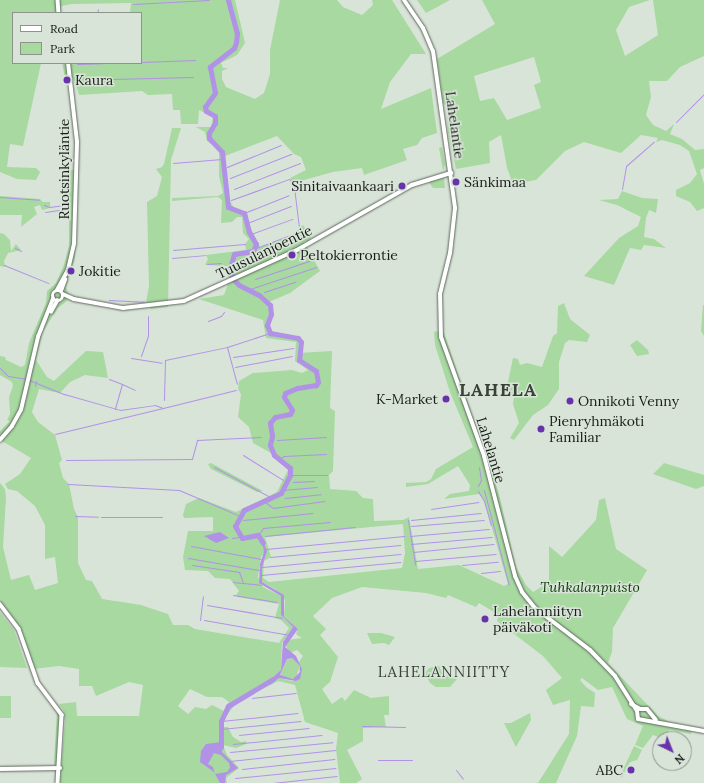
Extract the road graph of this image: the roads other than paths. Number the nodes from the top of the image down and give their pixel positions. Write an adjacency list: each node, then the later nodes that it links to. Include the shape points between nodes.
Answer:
1 (58, 0): 3 (street)
2 (404, 0): 5 (main road, Lahelantie, via 423,28 433,51)
3 (60, 12)
4 (68, 64): 6 (street, Ruotsinkyläntie, via 77,142 74,244)
5 (451, 173): 7 (street, Tuusulanjoentie, via 412,185 309,244 194,298 123,308); 11 (main road, Lahelantie, via 455,221 440,294 441,337 484,456 513,571 522,592 535,608 601,660)
6 (60, 292): 7 (street, Tuusulanjoentie); 8 (street); 8 (street, via 53,292)
7 (74, 299): 8 (street, Tuusulanjoentie)
8 (57, 300): 9 (street, via 38,337 27,389 17,418)
9 (0, 440)
10 (0, 604): 16 (street, via 19,629 38,683 62,715)
11 (638, 710): 12 (main road, Lahelantie, via 647,709); 13 (main road, Lahelantie, via 638,719)
12 (650, 715): 13 (main road); 14 (main road, Lahelantie)
13 (647, 720): 14 (main road, Lahelantie)
14 (658, 722): 15 (main road, Lahelantie)
15 (704, 731)
16 (60, 768): 17 (street); 18 (street)
17 (0, 769)
18 (58, 783)

